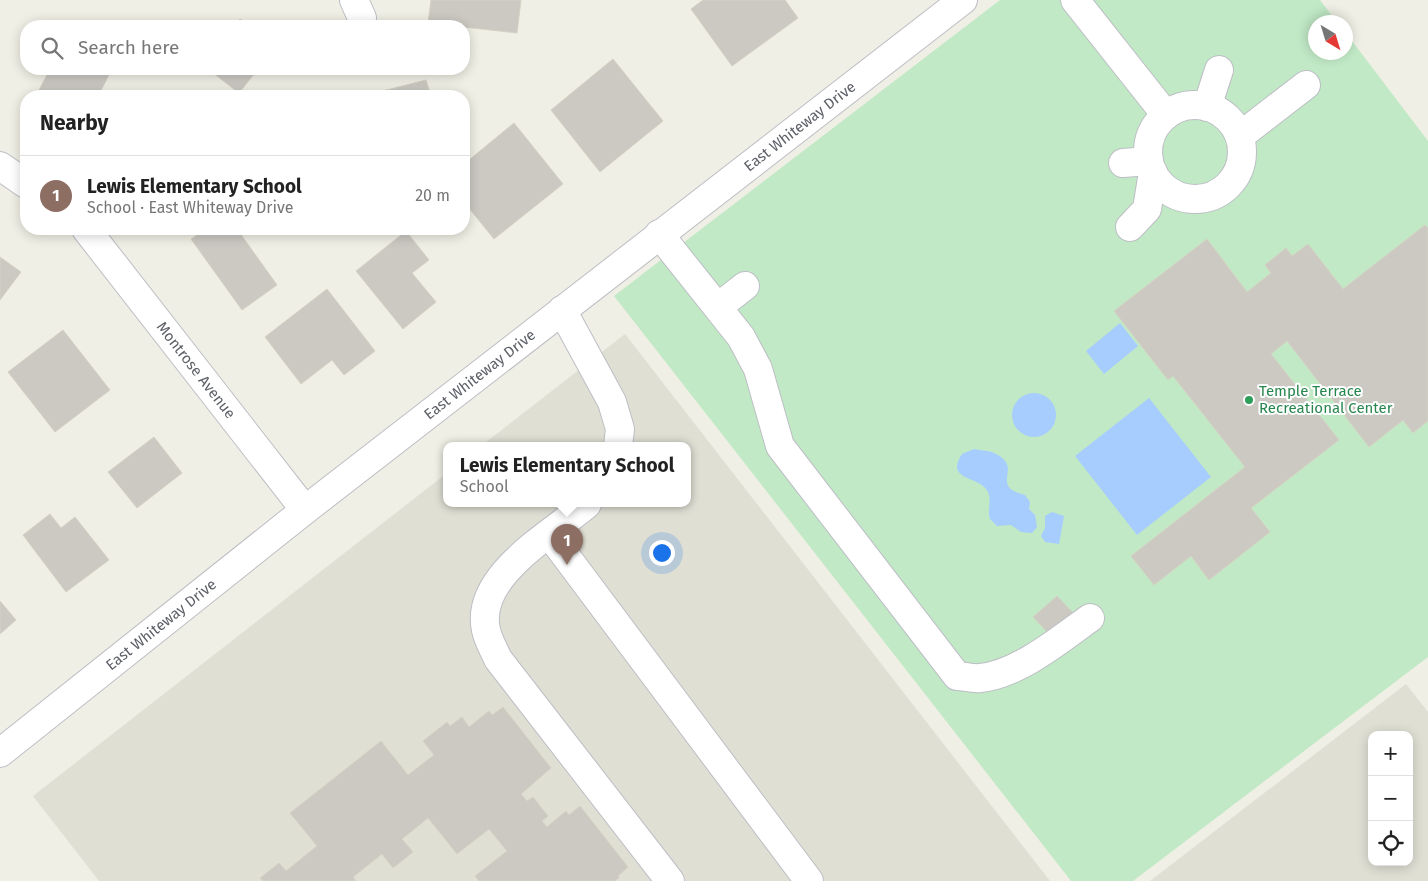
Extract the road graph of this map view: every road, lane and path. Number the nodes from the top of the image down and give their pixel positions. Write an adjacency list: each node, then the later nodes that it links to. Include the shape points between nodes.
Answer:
1 (963, 0): 12 (street, East Whiteway Drive)
2 (1075, 0): 6 (street)
3 (1219, 70): 5 (street)
4 (1306, 85): 7 (street)
5 (1207, 106): 6 (street, via 1181,108); 7 (street, via 1225,115)
6 (1166, 115): 8 (street, via 1155,127)
7 (1240, 136): 8 (street, via 1242,155 1237,173 1227,187 1214,196 1198,199 1172,193)
8 (1142, 165): 11 (street, via 1147,209)
9 (0, 166): 10 (street)
10 (20, 180)
11 (1130, 226)
12 (659, 234): 15 (street); 16 (street, East Whiteway Drive)
13 (91, 235): 19 (street, Montrose Avenue)
14 (745, 286): 15 (street)
15 (718, 307): 21 (street, via 741,337 758,369 780,446 957,676 980,678 1007,670 1033,658)
16 (562, 310): 17 (street, via 612,402 620,429); 19 (street, East Whiteway Drive)
17 (618, 442)
18 (583, 507): 20 (street)
19 (305, 510): 22 (street, East Whiteway Drive)
20 (550, 535): 23 (street, via 508,568 487,601 486,630 498,659); 24 (street)
21 (1090, 618)
22 (0, 753)
23 (670, 881)
24 (809, 881)

